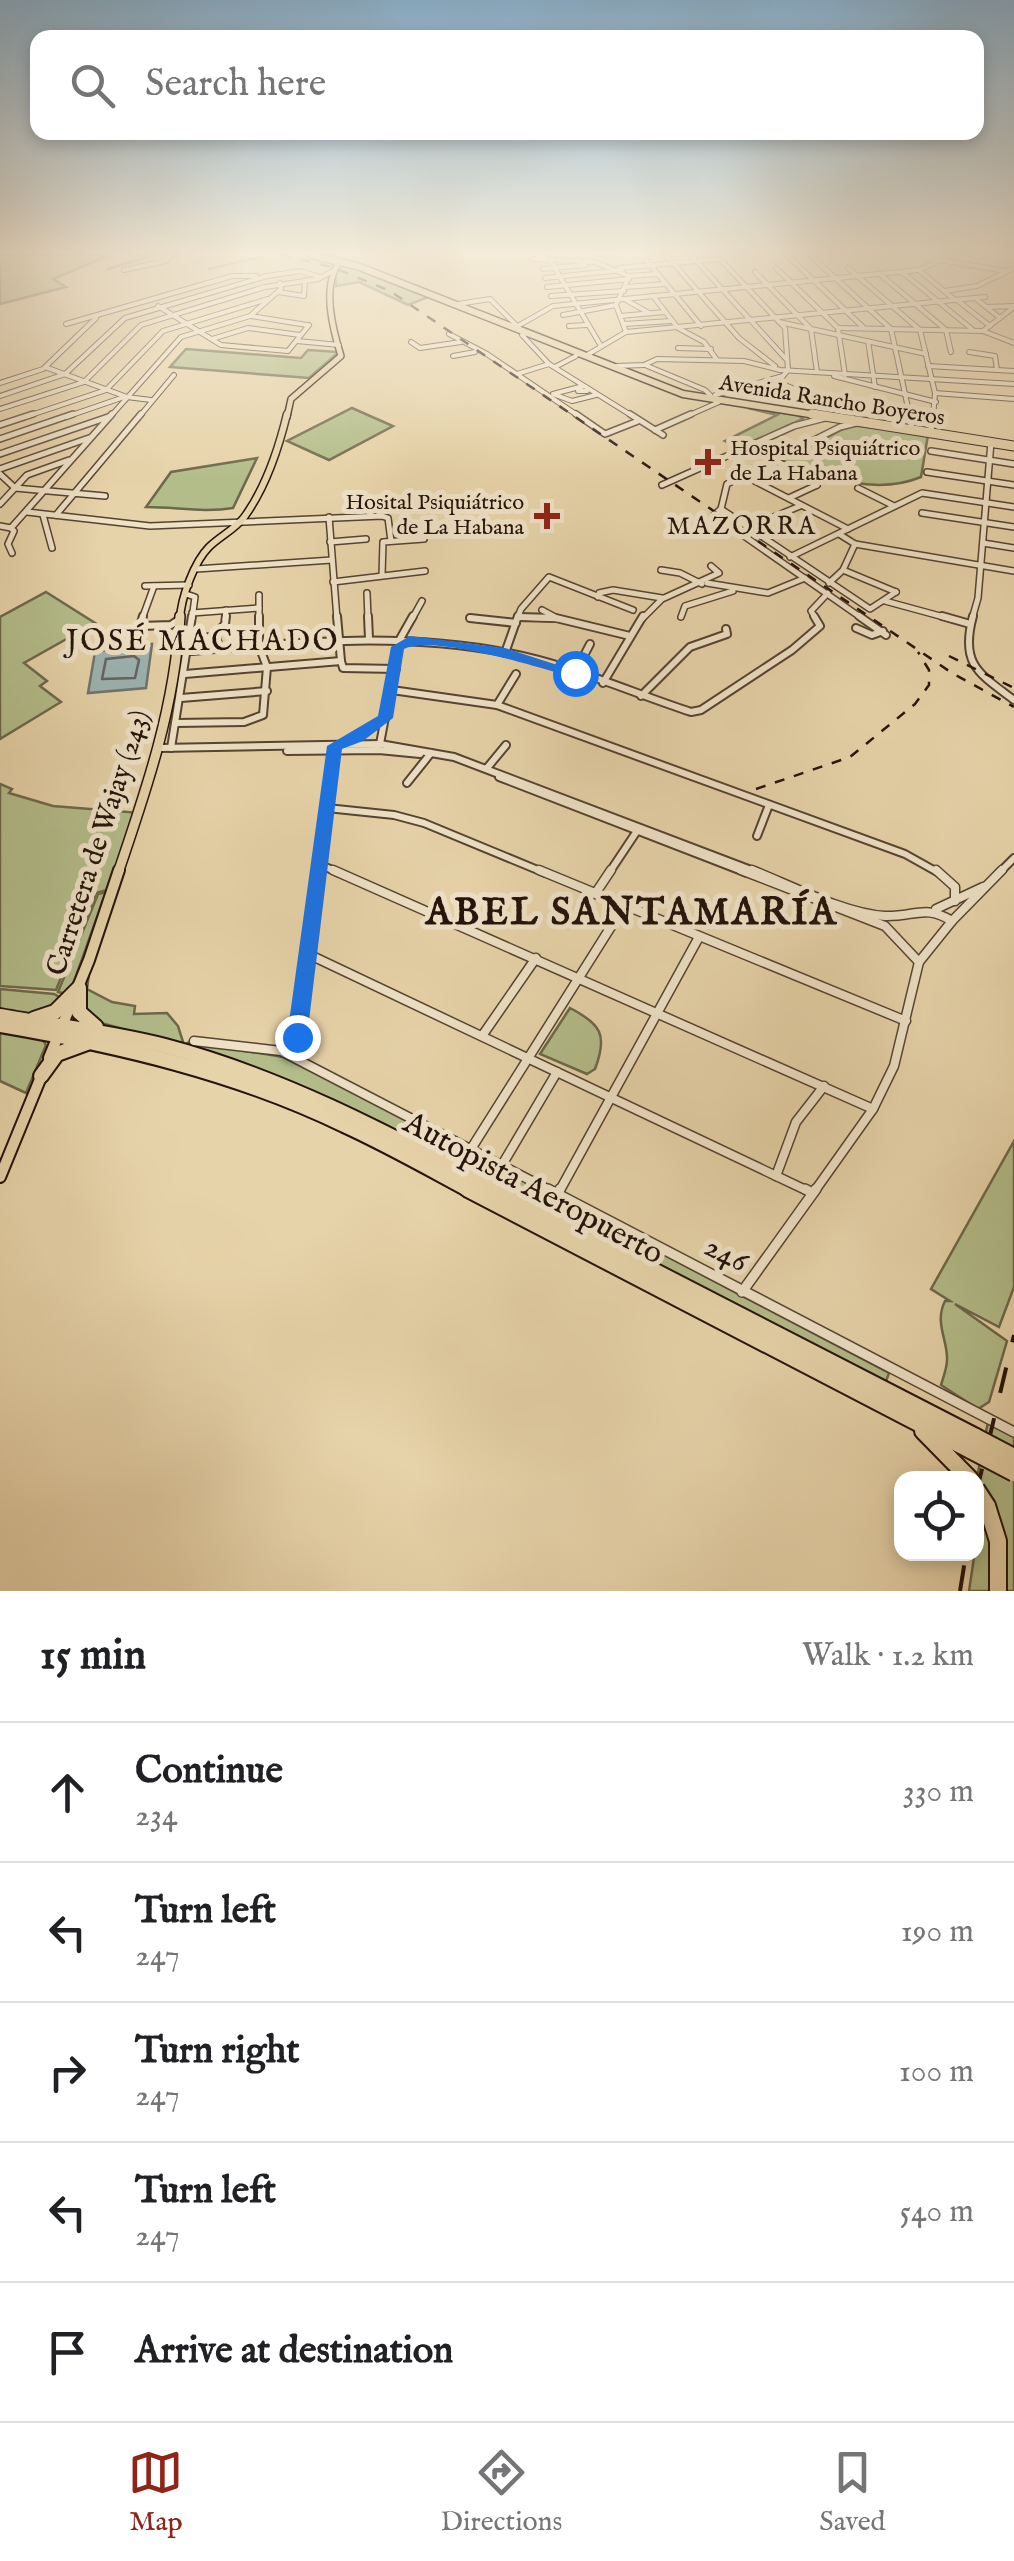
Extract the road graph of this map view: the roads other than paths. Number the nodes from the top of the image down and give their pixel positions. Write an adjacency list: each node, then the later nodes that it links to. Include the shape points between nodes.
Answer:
1 (85, 329): 58 (street)
2 (110, 329): 64 (street)
3 (137, 329): 71 (street)
4 (169, 329): 77 (street)
5 (194, 329): 29 (street)
6 (207, 329): 29 (street)
7 (244, 329): 35 (street)
8 (254, 329): 34 (street)
9 (305, 329): 34 (street)
10 (333, 329): 40 (main road)
11 (516, 329): 31 (highway, Avenida Rancho Boyeros)
12 (524, 329): 49 (highway, Avenida Rancho Boyeros)
13 (590, 329): 41 (street)
14 (662, 329): 30 (street)
15 (680, 329): 43 (street)
16 (732, 329): 63 (street)
17 (759, 329): 52 (street)
18 (785, 329): 52 (street)
19 (811, 329): 62 (street)
20 (812, 329): 33 (street)
21 (838, 329): 33 (street)
22 (891, 329): 44 (street)
23 (898, 329): 25 (street)
24 (985, 329): 28 (street)
25 (920, 330): 26 (street); 48 (street)
26 (946, 330): 27 (street); 46 (street)
27 (974, 330): 28 (street)
28 (983, 331): 39 (street)
29 (198, 332): 35 (street); 82 (street, via 181,337)
30 (626, 332): 41 (street)
31 (526, 333): 55 (street); 84 (highway, Avenida Rancho Boyeros, via 672,390)
32 (449, 334): 38 (street)
33 (840, 335): 36 (street); 67 (street)
34 (298, 338): 35 (street, via 288,351); 40 (street)
35 (211, 339)
36 (868, 341): 44 (street); 68 (street)
37 (411, 342): 38 (street, via 420,348)
38 (461, 342): 45 (street)
39 (1014, 343)
40 (338, 344): 135 (main road, Carretera de Wajay (243), via 340,359 290,399 280,442)
41 (601, 346): 49 (street)
42 (678, 348): 43 (street)
43 (710, 348): 53 (street)
44 (896, 348): 48 (street); 69 (street)
45 (476, 352): 50 (street); 66 (street)
46 (952, 352)
47 (969, 352): 60 (street, via 995,356)
48 (926, 354): 57 (street)
49 (587, 355): 56 (highway, Avenida Rancho Boyeros)
50 (453, 356)
51 (576, 356): 55 (street)
52 (787, 360): 59 (street)
53 (718, 361): 54 (street, via 657,359); 63 (street)
54 (644, 365): 56 (street); 84 (street)
55 (551, 366): 66 (street); 75 (street)
56 (616, 366): 84 (highway, Avenida Rancho Boyeros)
57 (928, 366): 60 (street); 70 (street)
58 (45, 367): 64 (street); 72 (street)
59 (788, 370): 62 (street); 63 (street)
60 (997, 370): 61 (street)
61 (1014, 371)
62 (817, 372): 67 (street)
63 (782, 373): 76 (street, via 778,382); 84 (street)
64 (65, 374): 71 (street); 81 (street)
65 (174, 374): 85 (street)
66 (516, 374): 91 (street, via 605,434)
67 (846, 376): 68 (street); 74 (street)
68 (874, 376): 69 (street); 74 (street)
69 (903, 378): 70 (street); 80 (street)
70 (932, 380): 73 (street); 78 (street)
71 (85, 382): 77 (street); 87 (street)
72 (0, 383)
73 (1014, 384)
74 (875, 387): 80 (street)
75 (580, 388): 79 (street); 79 (street, via 553,394 572,401)
76 (792, 388)
77 (106, 390): 82 (street); 93 (street)
78 (935, 394): 83 (street); 86 (street)
79 (597, 395): 91 (street)
80 (906, 395): 86 (street); 95 (street)
81 (0, 396)
82 (126, 397): 85 (street); 88 (street); 100 (street)
83 (1014, 398)
84 (716, 399): 89 (highway, Avenida Rancho Boyeros); 95 (highway, Avenida Rancho Boyeros); 96 (street)
85 (152, 400): 120 (street)
86 (936, 402): 97 (street)
87 (0, 409)
88 (110, 416): 99 (street); 104 (street)
89 (803, 418): 90 (highway, Avenida Rancho Boyeros); 116 (street)
90 (829, 419): 92 (highway, Avenida Rancho Boyeros); 94 (street)
91 (638, 421): 96 (street)
92 (862, 423): 94 (street); 101 (highway, Avenida Rancho Boyeros)
93 (0, 424)
94 (840, 427): 106 (street)
95 (912, 428): 97 (highway, Avenida Rancho Boyeros)
96 (654, 430): 98 (street)
97 (931, 431): 102 (highway, Avenida Rancho Boyeros)
98 (662, 435)
99 (91, 438): 105 (street); 109 (street)
100 (0, 439)
101 (991, 442): 102 (highway, Avenida Rancho Boyeros); 107 (street)
102 (1014, 444)
103 (931, 451): 107 (street)
104 (0, 454)
105 (71, 460): 111 (street); 119 (street)
106 (775, 460): 112 (street); 122 (street, via 816,485)
107 (990, 461): 108 (street); 113 (street)
108 (1014, 464)
109 (0, 472): 114 (street)
110 (927, 472): 113 (street)
111 (26, 475): 114 (street); 117 (street)
112 (744, 476): 122 (street); 128 (street, via 727,484)
113 (988, 481): 115 (street); 123 (street)
114 (9, 482): 117 (street)
115 (1014, 485)
116 (662, 486)
117 (15, 488): 119 (street); 124 (street)
118 (858, 488): 126 (street)
119 (43, 490): 120 (street); 129 (street)
120 (74, 493): 121 (street); 133 (street)
121 (105, 496)
122 (788, 498): 125 (street)
123 (986, 503): 126 (street, via 922,493); 127 (street); 136 (street)
124 (0, 504)
125 (801, 506): 141 (street); 143 (street)
126 (894, 506): 143 (street)
127 (1014, 507)
128 (721, 509): 141 (street); 164 (street, via 714,515)
129 (25, 512): 131 (street); 140 (street)
130 (922, 513): 132 (street)
131 (43, 514): 133 (street); 151 (street)
132 (935, 514): 136 (street); 138 (street)
133 (55, 516): 137 (street, via 150,526)
134 (329, 517): 135 (street); 147 (street, via 385,516); 148 (street)
135 (243, 520): 137 (main road, Carretera de Wajay (243))
136 (984, 523): 142 (street); 149 (street)
137 (229, 524): 158 (main road, Carretera de Wajay (243))
138 (933, 524)
139 (0, 526): 140 (street)
140 (11, 528): 153 (street)
141 (746, 528): 154 (street)
142 (1014, 528)
143 (848, 529): 144 (street)
144 (838, 534): 150 (street); 154 (street)
145 (424, 539): 147 (street)
146 (366, 540): 148 (street)
147 (391, 540): 163 (street, via 382,544)
148 (330, 542): 155 (street)
149 (983, 543): 152 (street); 156 (street)
150 (854, 544): 156 (street); 160 (street)
151 (52, 548)
152 (1014, 548)
153 (12, 553)
154 (790, 557): 166 (street)
155 (332, 560): 158 (street); 165 (street)
156 (982, 565): 162 (street); 191 (street)
157 (711, 566): 167 (street, via 719,573)
158 (196, 569): 170 (main road, Carretera de Wajay (243))
159 (661, 570): 167 (street)
160 (843, 570): 166 (street); 178 (street, via 896,592)
161 (424, 571): 163 (street)
162 (1014, 571)
163 (382, 575): 165 (street)
164 (805, 578): 171 (street, via 768,593); 173 (street)
165 (333, 582): 197 (street)
166 (829, 583): 178 (street, via 870,608)
167 (706, 584): 171 (street); 176 (street)
168 (145, 586): 169 (street)
169 (154, 586): 170 (street); 190 (street, via 140,626)
170 (188, 589): 183 (street, via 195,597); 185 (main road, Carretera de Wajay (243))
171 (733, 591): 184 (street, via 692,602)
172 (367, 593): 198 (street)
173 (828, 593): 189 (street); 214 (street, via 811,611 820,626 700,710)
174 (259, 595): 179 (street)
175 (598, 597): 176 (street, via 613,590); 182 (street); 188 (street, via 549,577)
176 (664, 598): 194 (street)
177 (422, 601): 199 (street)
178 (884, 601): 191 (street)
179 (259, 608): 180 (street); 201 (street)
180 (226, 610): 183 (street); 195 (street)
181 (542, 610): 187 (street)
182 (632, 610)
183 (192, 613): 196 (street)
184 (681, 617)
185 (180, 618): 190 (street); 193 (main road, Carretera de Wajay (243))
186 (470, 618): 188 (street)
187 (556, 618): 188 (street); 194 (street)
188 (517, 620): 204 (street)
189 (870, 620): 189 (street, via 856,630 884,633)
190 (171, 624): 193 (street)
191 (970, 624): 216 (street, via 972,663)
192 (726, 629): 214 (street, via 721,638 690,647)
193 (182, 630): 203 (main road, Carretera de Wajay (243))
194 (630, 636): 211 (street)
195 (215, 637): 196 (street); 202 (street)
196 (189, 638): 203 (street)
197 (338, 639): 198 (street); 201 (street); 205 (street)
198 (369, 639): 199 (street)
199 (399, 643): 204 (street); 207 (street)
200 (590, 644): 208 (street)
201 (259, 646): 202 (street); 206 (street)
202 (220, 649): 203 (street)
203 (183, 652): 209 (street); 226 (main road, Carretera de Wajay (243))
204 (505, 653): 208 (street)
205 (341, 662): 206 (street); 207 (street, via 343,668)
206 (267, 668): 209 (street); 213 (street)
207 (396, 669): 212 (street)
208 (575, 673): 211 (street)
209 (185, 674): 215 (street)
210 (516, 674): 217 (street)
211 (603, 683): 214 (street)
212 (392, 690): 217 (street); 218 (street)
213 (268, 692): 215 (street); 219 (street, via 258,720)
214 (641, 696)
215 (181, 698): 219 (street)
216 (1014, 700)
217 (497, 705): 234 (street)
218 (386, 718): 220 (street); 221 (street)
219 (176, 723): 226 (street)
220 (382, 734): 223 (street); 224 (street)
221 (346, 743): 224 (street); 225 (street)
222 (506, 745): 232 (street)
223 (394, 746): 224 (street); 230 (street)
224 (380, 747): 228 (street); 230 (street)
225 (334, 748): 227 (street); 228 (street); 229 (street); 231 (street)
226 (164, 749): 227 (street); 227 (street); 254 (main road, Carretera de Wajay (243))
227 (238, 749): 229 (street)
228 (353, 750): 231 (street)
229 (316, 751): 231 (street)
230 (430, 754): 232 (street); 233 (street); 236 (street)
231 (332, 762): 235 (street)
232 (487, 768): 236 (street)
233 (407, 783)
234 (769, 805): 237 (street); 241 (street, via 921,862)
235 (327, 808): 239 (street); 242 (street, via 424,823)
236 (638, 829): 242 (street); 247 (street)
237 (757, 836)
238 (1014, 858): 240 (street)
239 (320, 864): 250 (street); 251 (street)
240 (987, 886): 243 (street); 248 (street)
241 (955, 887): 243 (street); 244 (street)
242 (595, 894): 245 (street)
243 (968, 894): 244 (street)
244 (955, 901): 246 (street)
245 (624, 906): 249 (street); 253 (street)
246 (934, 910): 247 (street); 248 (street)
247 (885, 921): 252 (street)
248 (952, 921): 252 (street)
249 (699, 937): 255 (street); 257 (street)
250 (308, 954): 261 (street); 265 (street)
251 (536, 958): 253 (street); 261 (street)
252 (919, 962): 257 (street)
253 (579, 977): 255 (street); 266 (street)
254 (78, 988): 259 (highway, via 55,1012); 260 (main road, Carretera de Wajay (243)); 262 (highway, via 82,1017)
255 (658, 1012): 269 (street); 270 (street)
256 (0, 1016): 259 (highway, Autopista Aeropuerto)
257 (906, 1022): 271 (street)
258 (0, 1024): 259 (highway, Autopista Aeropuerto)
259 (28, 1024): 260 (highway, Autopista Aeropuerto); 264 (highway, via 48,1039)
260 (61, 1030): 262 (highway, Autopista Aeropuerto); 264 (main road, Carretera de Wajay (243))
261 (482, 1036): 266 (street)
262 (104, 1038): 268 (highway, via 64,1049); 279 (highway, Autopista Aeropuerto, via 343,1124); 281 (highway, Autopista Aeropuerto, via 209,1059 354,1116)
263 (194, 1041): 265 (street, 246)
264 (50, 1054): 268 (main road, Carretera de Wajay (243))
265 (295, 1057): 272 (street, 246)
266 (528, 1058): 267 (street); 272 (street)
267 (557, 1072): 270 (street); 273 (street)
268 (41, 1076): 275 (main road, Carretera de Wajay (243))
269 (824, 1086): 271 (street); 274 (street, via 796,1122)
270 (611, 1098): 274 (street); 277 (street)
271 (874, 1108): 276 (street)
272 (471, 1149): 273 (street, 246)
273 (502, 1165): 277 (street, 246)
274 (776, 1176): 276 (street)
275 (0, 1177)
276 (811, 1192): 278 (street)
277 (557, 1195): 278 (street, 246)
278 (742, 1292): 280 (street, 246)
279 (882, 1404): 281 (highway, Autopista Aeropuerto); 283 (highway, via 943,1447)
280 (1014, 1432)
281 (974, 1444): 282 (highway, Autopista Aeropuerto, bridge); 284 (highway, Autopista Aeropuerto, bridge)
282 (1014, 1457)
283 (962, 1471)
284 (1014, 1473)
285 (984, 1509): 286 (highway, via 998,1542)
286 (998, 1591)

